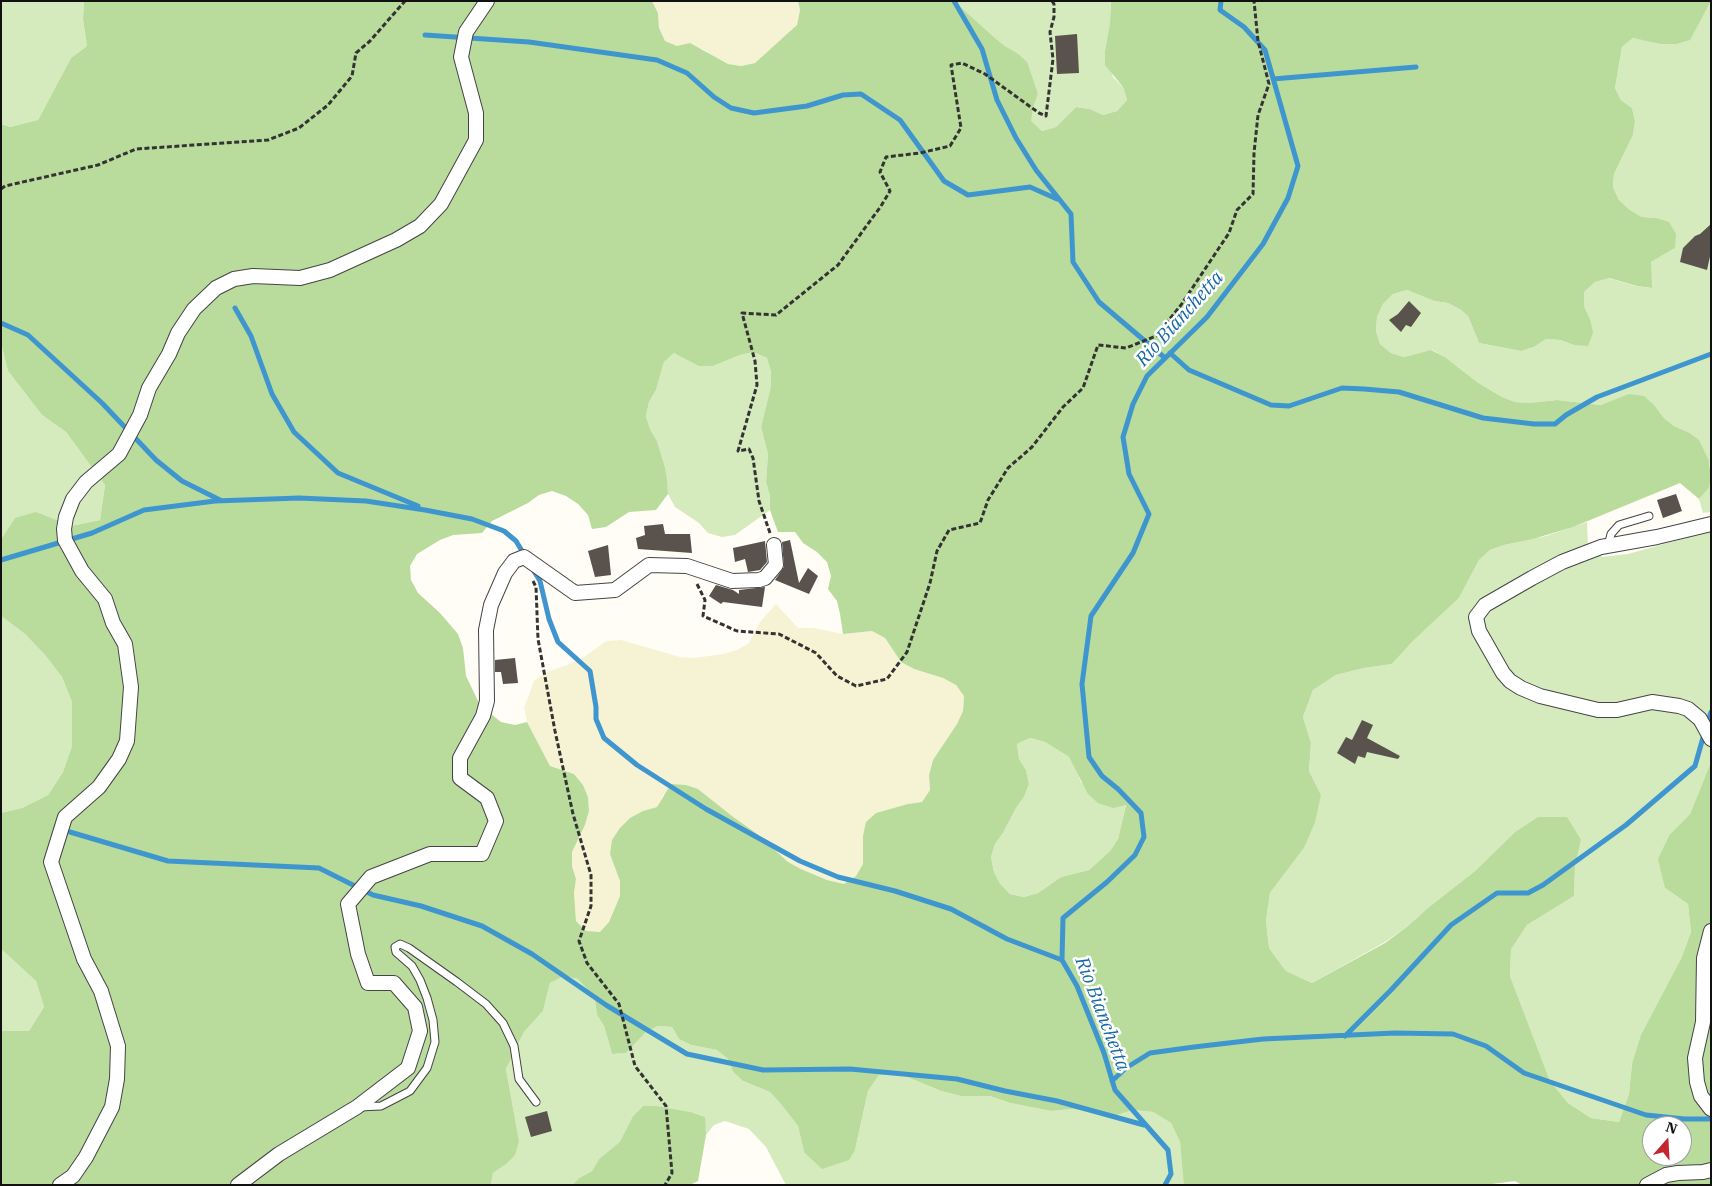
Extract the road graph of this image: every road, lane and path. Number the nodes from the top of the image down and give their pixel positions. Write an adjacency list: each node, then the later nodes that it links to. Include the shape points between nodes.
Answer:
1 (405, 1): 5 (path, via 356,54 352,76 328,106 299,128 268,140 136,149 98,165 5,186)
2 (487, 1): 18 (street, via 466,32 461,57 476,113 476,140 441,204 420,226 330,270 300,278 253,276 234,279 216,288 194,309 178,333 119,454 86,482 73,498 66,517 65,540 82,571 105,599 125,644 131,687 127,741 119,759 99,787 65,817 51,862 84,959 101,991 118,1046 112,1108 86,1157 73,1176)
3 (1052, 1): 8 (path, via 1054,16 1050,32 1053,60 1046,116 986,74 962,63 951,65 961,128 950,146 886,157 880,172 890,191 838,265 776,316 742,313 755,361 757,385 738,451 749,449 754,458 759,501)
4 (1254, 1): 10 (path, via 1258,41 1269,84 1258,115 1254,194 1237,210 1230,233 1156,336 1126,348 1098,345 1084,388 1063,406 1032,447 1008,468 988,500 980,523 949,530 937,551 907,652 887,679 856,686 837,676 816,653 780,634 737,631 703,616 705,600)
5 (1, 190)
6 (1649, 516): 9 (lane, via 1619,525 1611,534)
7 (1711, 524): 9 (street)
8 (774, 545): 10 (street, via 776,565 759,580 732,581)
9 (1608, 546): 12 (street, via 1562,562 1485,606 1476,617 1485,643 1503,672 1526,690 1598,710 1617,710 1652,702 1679,706 1700,719)
10 (687, 566): 15 (street, via 649,565 615,590 575,593 524,557 514,561 506,573 492,605 486,630 487,701 483,716 460,758 460,778 487,798 496,821 482,854 430,854 370,878 348,904 358,954 368,983 394,983 415,1007 420,1031 408,1068)
11 (533, 580): 20 (path, via 538,640 555,731 572,814 591,875 591,906 579,941 587,963 618,1004 635,1066 666,1106 672,1173)
12 (1711, 739)
13 (1711, 931): 16 (street, via 1704,958 1703,1022 1695,1058 1701,1096)
14 (536, 1102): 15 (lane, via 519,1079 514,1046 503,1023 486,1004 400,944 395,947 396,952 412,966 427,998 435,1042 428,1068 410,1091 381,1106)
15 (357, 1107): 19 (street, via 279,1154)
16 (1711, 1109)
17 (1711, 1170): 21 (street, via 1666,1175)
18 (60, 1185)
19 (238, 1185)
20 (665, 1185)
21 (1647, 1185)

